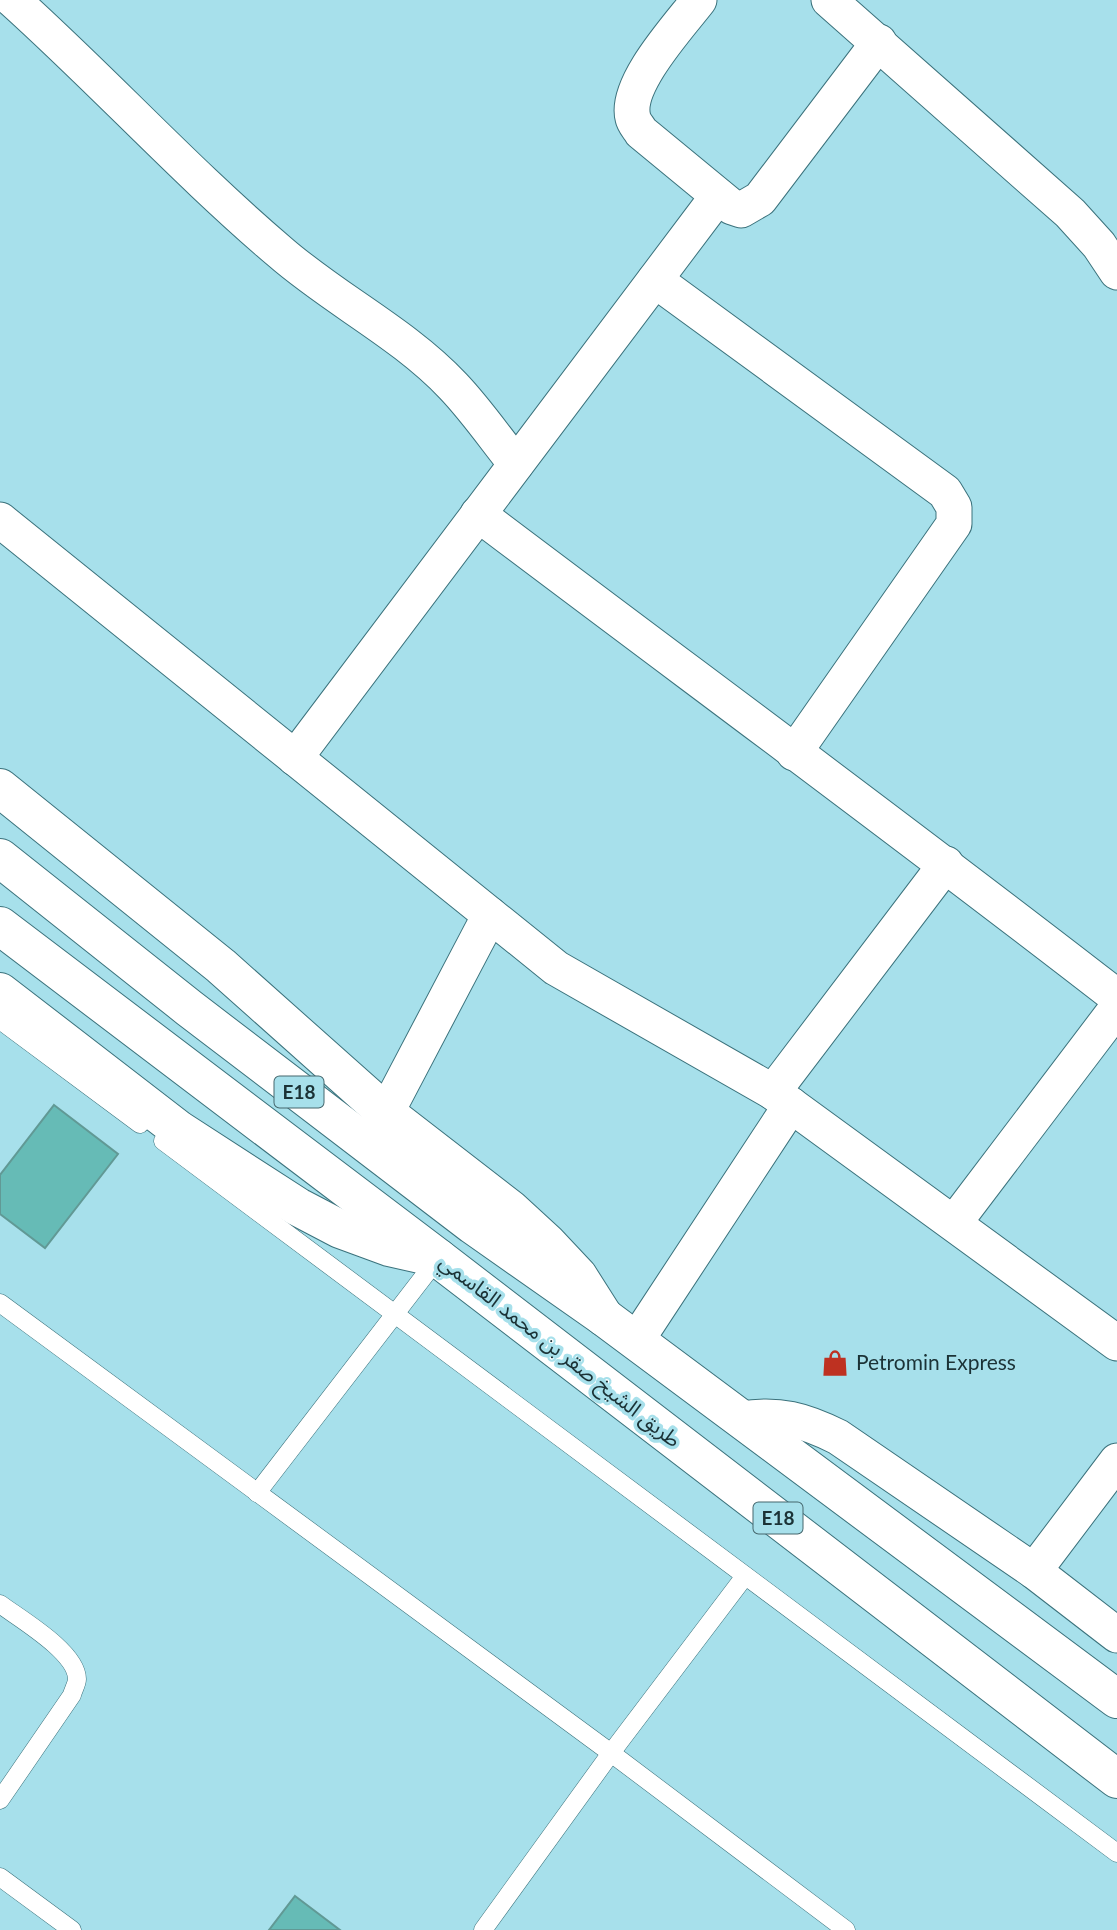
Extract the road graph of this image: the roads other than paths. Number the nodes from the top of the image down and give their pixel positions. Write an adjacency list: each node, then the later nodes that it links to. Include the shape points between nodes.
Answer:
1 (13, 0): 8 (street, via 263,237 453,386)
2 (699, 0): 5 (street, via 640,78 632,117 641,132)
3 (829, 0): 4 (street)
4 (879, 43): 5 (street, via 760,199 741,210); 6 (street, via 1070,213)
5 (719, 196): 7 (street)
6 (1117, 272)
7 (655, 279): 8 (street); 11 (street, via 945,492 954,507 954,523)
8 (516, 464): 9 (street)
9 (478, 514): 11 (street); 12 (street)
10 (0, 520): 12 (street)
11 (794, 754): 15 (street)
12 (295, 758): 16 (street)
13 (0, 788): 23 (main road, via 220,966)
14 (0, 858): 28 (main road, E18, via 473,1226)
15 (946, 864): 19 (street); 22 (street)
16 (490, 915): 22 (street, via 556,968); 23 (street)
17 (0, 926): 25 (main road, طريق الشيخ صقر بن محمد القاسمي / E18)
18 (0, 992): 25 (main road, via 179,1130 298,1207 340,1229)
19 (1117, 997)
20 (1117, 1008): 24 (street)
21 (0, 1020): 27 (lane)
22 (782, 1099): 24 (street); 29 (street)
23 (386, 1113): 28 (main road, via 547,1242 578,1276)
24 (954, 1223): 30 (street)
25 (438, 1258): 27 (lane); 40 (main road, طريق الشيخ صقر بن محمد القاسمي / E18)
26 (0, 1303): 33 (lane)
27 (395, 1314): 33 (lane); 35 (lane)
28 (604, 1317): 29 (main road, E18)
29 (636, 1341): 31 (main road, E18)
30 (1117, 1343)
31 (741, 1419): 34 (street, via 782,1417 838,1437); 38 (main road, E18)
32 (1117, 1461): 34 (street)
33 (257, 1493): 39 (lane)
34 (1034, 1572): 37 (street)
35 (745, 1576): 39 (lane); 42 (lane)
36 (0, 1604): 41 (lane, via 58,1647 77,1678 72,1695)
37 (1117, 1635)
38 (1117, 1699)
39 (611, 1753): 45 (lane); 46 (lane)
40 (1117, 1779)
41 (0, 1800)
42 (1117, 1853)
43 (0, 1877): 44 (lane)
44 (72, 1930)
45 (483, 1930)
46 (846, 1930)

